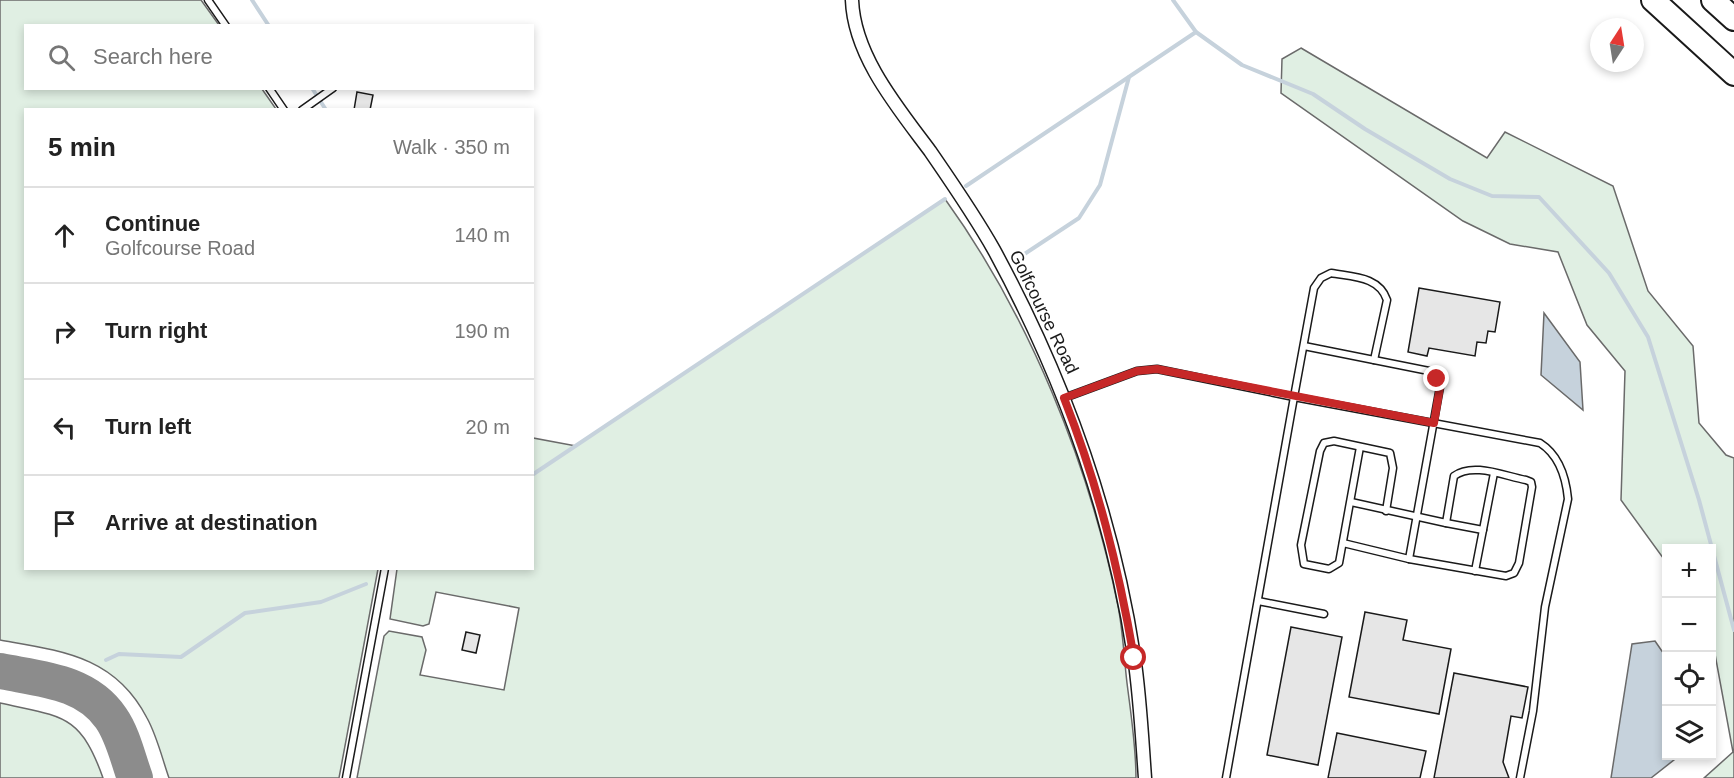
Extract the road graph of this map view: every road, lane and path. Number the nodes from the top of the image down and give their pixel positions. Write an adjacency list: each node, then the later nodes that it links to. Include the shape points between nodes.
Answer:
1 (208, 0): 7 (lane)
2 (852, 0): 17 (street, Golfcourse Road, via 852,15 877,77 994,249)
3 (1653, 0): 9 (highway)
4 (1671, 0): 8 (highway)
5 (1713, 0): 6 (highway)
6 (1734, 19)
7 (225, 24)
8 (1734, 57)
9 (1734, 74)
10 (270, 90): 12 (lane)
11 (332, 90): 13 (lane)
12 (283, 108)
13 (304, 108)
14 (1304, 346): 15 (lane); 15 (lane, via 1314,288 1331,273 1376,283 1384,290 1387,300); 16 (lane)
15 (1374, 360): 18 (lane, via 1429,371 1437,379 1440,387)
16 (1294, 397): 17 (lane, via 1148,369); 18 (lane); 30 (lane)
17 (1064, 398): 33 (street, Golfcourse Road, via 1093,474 1123,592 1134,658)
18 (1434, 423): 23 (lane); 35 (lane, via 1540,443 1551,450 1567,481 1568,499 1545,607 1533,711)
19 (1360, 447): 21 (lane); 22 (lane, via 1390,453 1393,468); 26 (lane, via 1324,442 1301,545 1304,564 1334,568 1339,563)
20 (1494, 473): 24 (lane, via 1472,469 1454,476); 25 (lane); 29 (lane, via 1531,482 1519,563 1514,573 1506,576)
21 (1351, 502): 22 (lane); 26 (lane)
22 (1386, 511): 23 (lane)
23 (1417, 517): 24 (lane); 27 (lane)
24 (1446, 523): 25 (lane)
25 (1483, 530): 29 (lane)
26 (1343, 543): 27 (lane)
27 (1409, 559): 29 (lane)
28 (385, 570): 32 (lane)
29 (1475, 571)
30 (1258, 601): 31 (lane); 34 (lane)
31 (1324, 614)
32 (346, 778)
33 (1145, 778)
34 (1226, 778)
35 (1520, 778)

